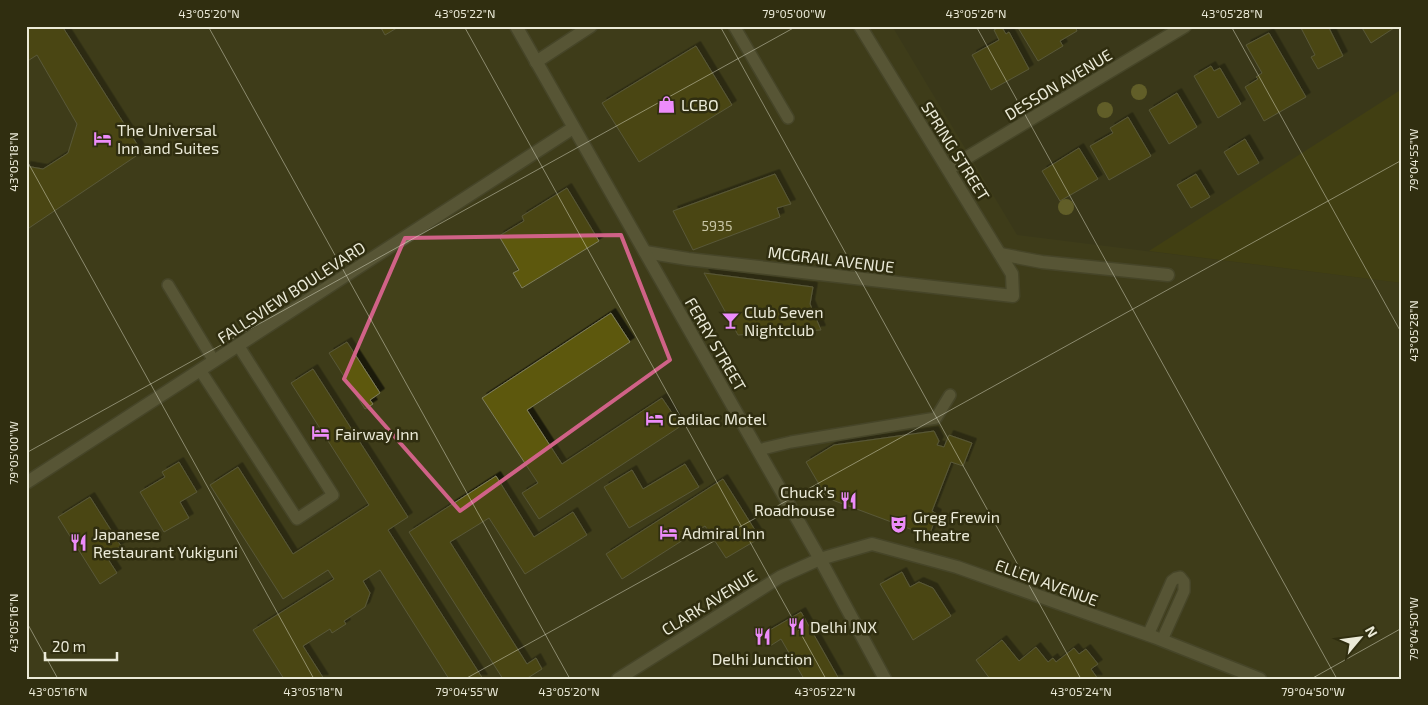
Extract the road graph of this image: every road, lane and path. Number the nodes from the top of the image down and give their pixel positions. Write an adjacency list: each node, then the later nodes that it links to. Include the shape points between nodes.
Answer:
1 (516, 26): 6 (street, FERRY STREET)
2 (591, 26): 6 (street)
3 (734, 26): 7 (lane)
4 (860, 26): 9 (street, SPRING STREET)
5 (1185, 26): 9 (street, DESSON AVENUE)
6 (536, 62): 8 (street, FERRY STREET)
7 (788, 118)
8 (573, 128): 10 (street, FERRY STREET); 15 (street, FALLSVIEW BOULEVARD)
9 (948, 169): 11 (street, SPRING STREET)
10 (645, 252): 14 (street, MCGRAIL AVENUE); 19 (street, FERRY STREET)
11 (1000, 254): 12 (street, via 1042,262); 14 (street, SPRING STREET, via 1012,274)
12 (1168, 275)
13 (168, 285): 16 (lane)
14 (1013, 296)
15 (238, 345): 16 (street, FALLSVIEW BOULEVARD); 17 (lane, via 333,495 297,519)
16 (214, 361): 17 (street, FALLSVIEW BOULEVARD)
17 (200, 370): 20 (street, FALLSVIEW BOULEVARD)
18 (950, 395): 19 (lane, via 936,418)
19 (758, 450): 21 (street, FERRY STREET)
20 (26, 483)
21 (820, 559): 22 (street, ELLEN AVENUE, via 872,544 957,567); 24 (street, CLARK AVENUE, via 780,577); 25 (street, FERRY STREET)
22 (1148, 635): 23 (street, ELLEN AVENUE); 23 (lane, via 1172,581 1180,577 1184,591)
23 (1162, 640): 26 (street, ELLEN AVENUE)
24 (618, 679)
25 (885, 679)
26 (1260, 679)

